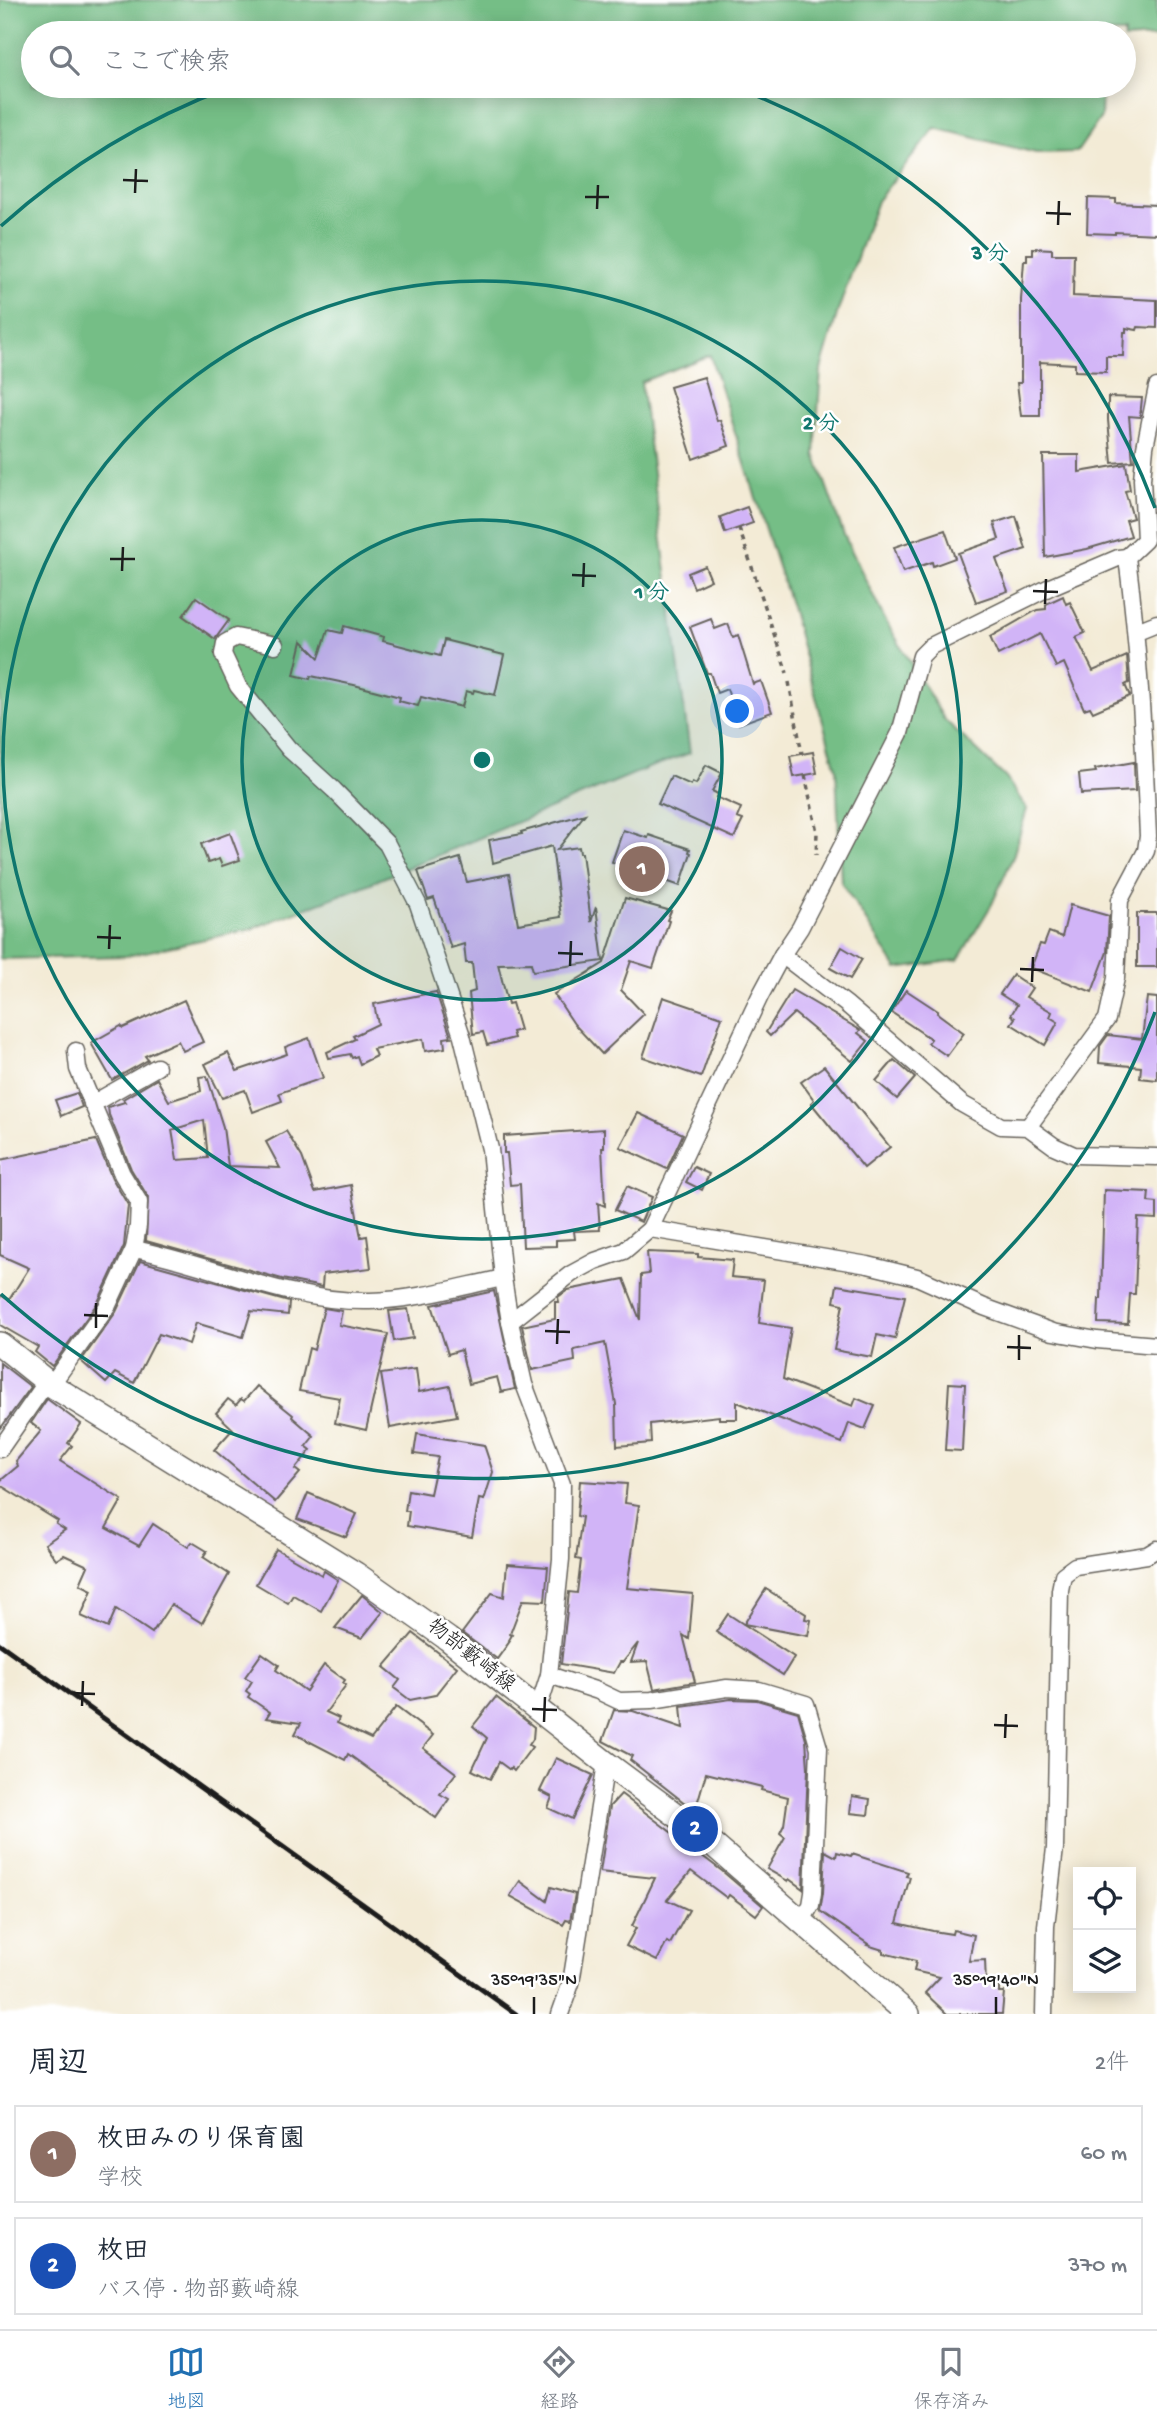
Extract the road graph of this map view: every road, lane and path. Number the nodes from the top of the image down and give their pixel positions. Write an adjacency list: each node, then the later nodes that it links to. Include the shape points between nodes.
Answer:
1 (1157, 387): 3 (street, via 1142,479 1145,540)
2 (739, 528): 7 (path)
3 (1127, 557): 5 (street); 12 (street, via 1050,587 931,646 921,656 900,733 800,929)
4 (1157, 623): 5 (street)
5 (1136, 631): 16 (street, via 1146,851 1120,900 1116,978 1107,1019)
6 (275, 645): 20 (street, via 236,637 225,643 223,654 238,686 289,749 387,844 418,904 462,1036 490,1149)
7 (787, 673)
8 (789, 682): 9 (path)
9 (802, 754)
10 (805, 775): 11 (path, via 817,832)
11 (813, 867)
12 (782, 955): 16 (street, via 962,1104 1001,1126); 18 (street)
13 (76, 1051): 15 (street)
14 (157, 1067): 15 (street)
15 (92, 1104): 19 (street, via 139,1202)
16 (1028, 1127): 17 (street, via 1074,1155)
17 (1157, 1157)
18 (650, 1229): 21 (street, via 624,1251 570,1274); 23 (street, via 868,1265 917,1277 1053,1332)
19 (134, 1249): 20 (street, via 273,1289 369,1301); 24 (street, via 107,1307)
20 (503, 1278): 21 (street)
21 (510, 1322): 27 (street, via 524,1384 562,1485 561,1559)
22 (0, 1344): 24 (main road, 物部藪崎線)
23 (1157, 1345)
24 (51, 1385): 25 (street, via 41,1391); 28 (main road, 物部藪崎線, via 356,1574)
25 (0, 1449)
26 (1157, 1549): 33 (street, via 1147,1555 1075,1566 1063,1575 1055,1849 1046,1926)
27 (548, 1675): 28 (street); 30 (street, via 619,1701 727,1688 759,1690 806,1704 819,1748 813,1893)
28 (535, 1708): 29 (main road, 物部藪崎線)
29 (606, 1763): 30 (main road, 物部藪崎線, via 695,1829); 31 (street, via 571,1983)
30 (801, 1922): 32 (main road, 物部藪崎線)
31 (560, 2014)
32 (908, 2014)
33 (1044, 2014)

